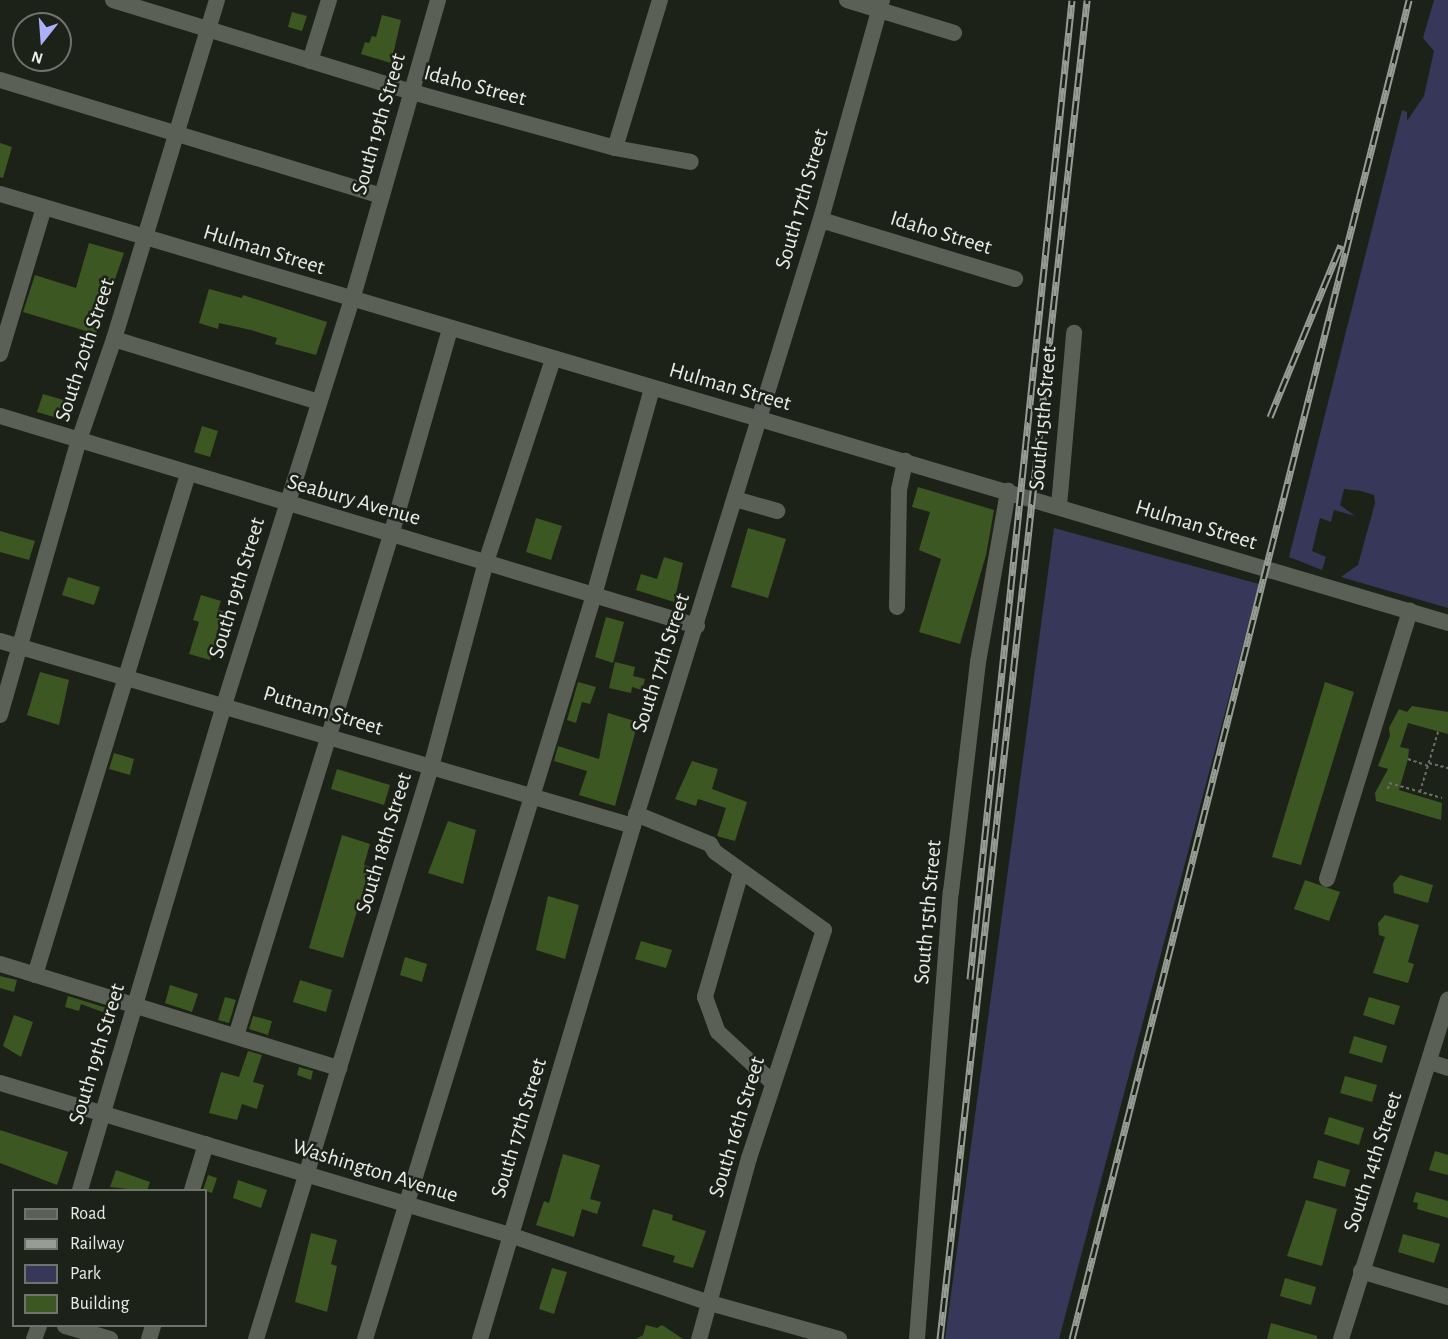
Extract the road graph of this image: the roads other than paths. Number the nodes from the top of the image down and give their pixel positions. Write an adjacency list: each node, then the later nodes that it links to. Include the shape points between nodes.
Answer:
1 (113, 0): 8 (street, Idaho Street)
2 (217, 0): 8 (street, South 20th Street)
3 (329, 0): 10 (street)
4 (438, 0): 12 (street, South 19th Street)
5 (660, 0): 14 (street)
6 (847, 0): 7 (street)
7 (880, 5): 9 (street); 19 (street, South 17th Street)
8 (207, 30): 10 (street, Idaho Street); 13 (street, South 20th Street)
9 (954, 33)
10 (310, 61): 12 (street, Idaho Street)
11 (0, 80): 13 (street)
12 (412, 92): 14 (street, Idaho Street); 17 (street, South 19th Street)
13 (176, 133): 17 (street); 20 (street, South 20th Street)
14 (615, 148): 15 (street, Idaho Street)
15 (691, 162)
16 (0, 194): 18 (street, Hulman Street)
17 (382, 196): 22 (street, South 19th Street)
18 (44, 207): 20 (street, Hulman Street); 26 (street)
19 (821, 220): 21 (street, Idaho Street); 31 (street, South 17th Street)
20 (144, 238): 22 (street, Hulman Street); 25 (street, South 20th Street)
21 (1015, 279)
22 (352, 300): 23 (street, Hulman Street); 29 (street, South 19th Street)
23 (450, 329): 27 (street, Hulman Street); 40 (street)
24 (1074, 333): 38 (street, South 15th Street)
25 (114, 339): 29 (street); 32 (street, South 20th Street)
26 (0, 354)
27 (553, 359): 28 (street, Hulman Street); 41 (street, South 18th Street)
28 (652, 388): 31 (street, Hulman Street); 42 (street)
29 (319, 402): 37 (street, South 19th Street)
30 (0, 416): 32 (street, Seabury Avenue)
31 (760, 418): 33 (street, Hulman Street); 36 (street, South 17th Street)
32 (79, 440): 34 (street, Seabury Avenue); 48 (street, South 20th Street)
33 (905, 461): 35 (street, Hulman Street); 43 (street, via 899,490)
34 (188, 474): 37 (street, Seabury Avenue); 49 (street)
35 (1008, 491): 38 (street, Hulman Street); 86 (street, South 15th Street, via 978,662 951,892)
36 (735, 499): 39 (street); 46 (street, South 17th Street)
37 (286, 504): 40 (street, Seabury Avenue); 50 (street, South 19th Street)
38 (1059, 506): 44 (street, Hulman Street)
39 (777, 511)
40 (391, 535): 41 (street, Seabury Avenue); 52 (street)
41 (486, 562): 42 (street, Seabury Avenue); 53 (street, South 18th Street)
42 (594, 595): 46 (street, Seabury Avenue); 54 (street)
43 (897, 607)
44 (1410, 611): 45 (street, Hulman Street); 57 (street)
45 (1448, 623)
46 (697, 626): 55 (street, South 17th Street)
47 (0, 641): 48 (street, Putnam Street)
48 (20, 648): 49 (street, Putnam Street); 51 (street, South 20th Street)
49 (124, 677): 50 (street, Putnam Street); 60 (street)
50 (224, 705): 52 (street, Putnam Street); 62 (street, South 19th Street)
51 (0, 715)
52 (330, 737): 53 (street, Putnam Street); 63 (street)
53 (431, 767): 54 (street, Putnam Street); 65 (street, South 18th Street)
54 (531, 796): 55 (street, Putnam Street); 74 (street)
55 (634, 820): 56 (street, Putnam Street, via 710,844); 75 (street, South 17th Street)
56 (741, 872): 58 (street, Putnam Street); 68 (street, via 705,997 718,1032)
57 (1327, 879)
58 (824, 930): 68 (street, South 16th Street)
59 (0, 964): 60 (street)
60 (35, 975): 62 (street)
61 (1448, 999): 64 (street, South 14th Street)
62 (135, 1005): 63 (street); 69 (street, South 19th Street)
63 (237, 1036): 65 (street)
64 (1430, 1062): 66 (street); 76 (street, South 14th Street)
65 (339, 1068): 71 (street, South 18th Street)
66 (1448, 1068)
67 (0, 1083): 69 (street, Washington Avenue)
68 (773, 1083): 78 (street, South 16th Street)
69 (103, 1113): 70 (street, Washington Avenue); 72 (street, South 19th Street)
70 (206, 1144): 71 (street, Washington Avenue); 73 (street)
71 (307, 1174): 74 (street, Washington Avenue); 81 (street, South 18th Street)
72 (81, 1189)
73 (193, 1189)
74 (408, 1204): 75 (street, Washington Avenue); 82 (street)
75 (510, 1235): 78 (street, Washington Avenue); 83 (street, South 17th Street)
76 (1361, 1271): 77 (street); 87 (street, South 14th Street)
77 (1448, 1297)
78 (710, 1303): 84 (street, South 16th Street); 85 (street, Washington Avenue)
79 (68, 1327): 80 (street)
80 (110, 1339)
81 (256, 1339)
82 (365, 1339)
83 (480, 1339)
84 (699, 1339)
85 (839, 1339)
86 (917, 1339)
87 (1341, 1339)

